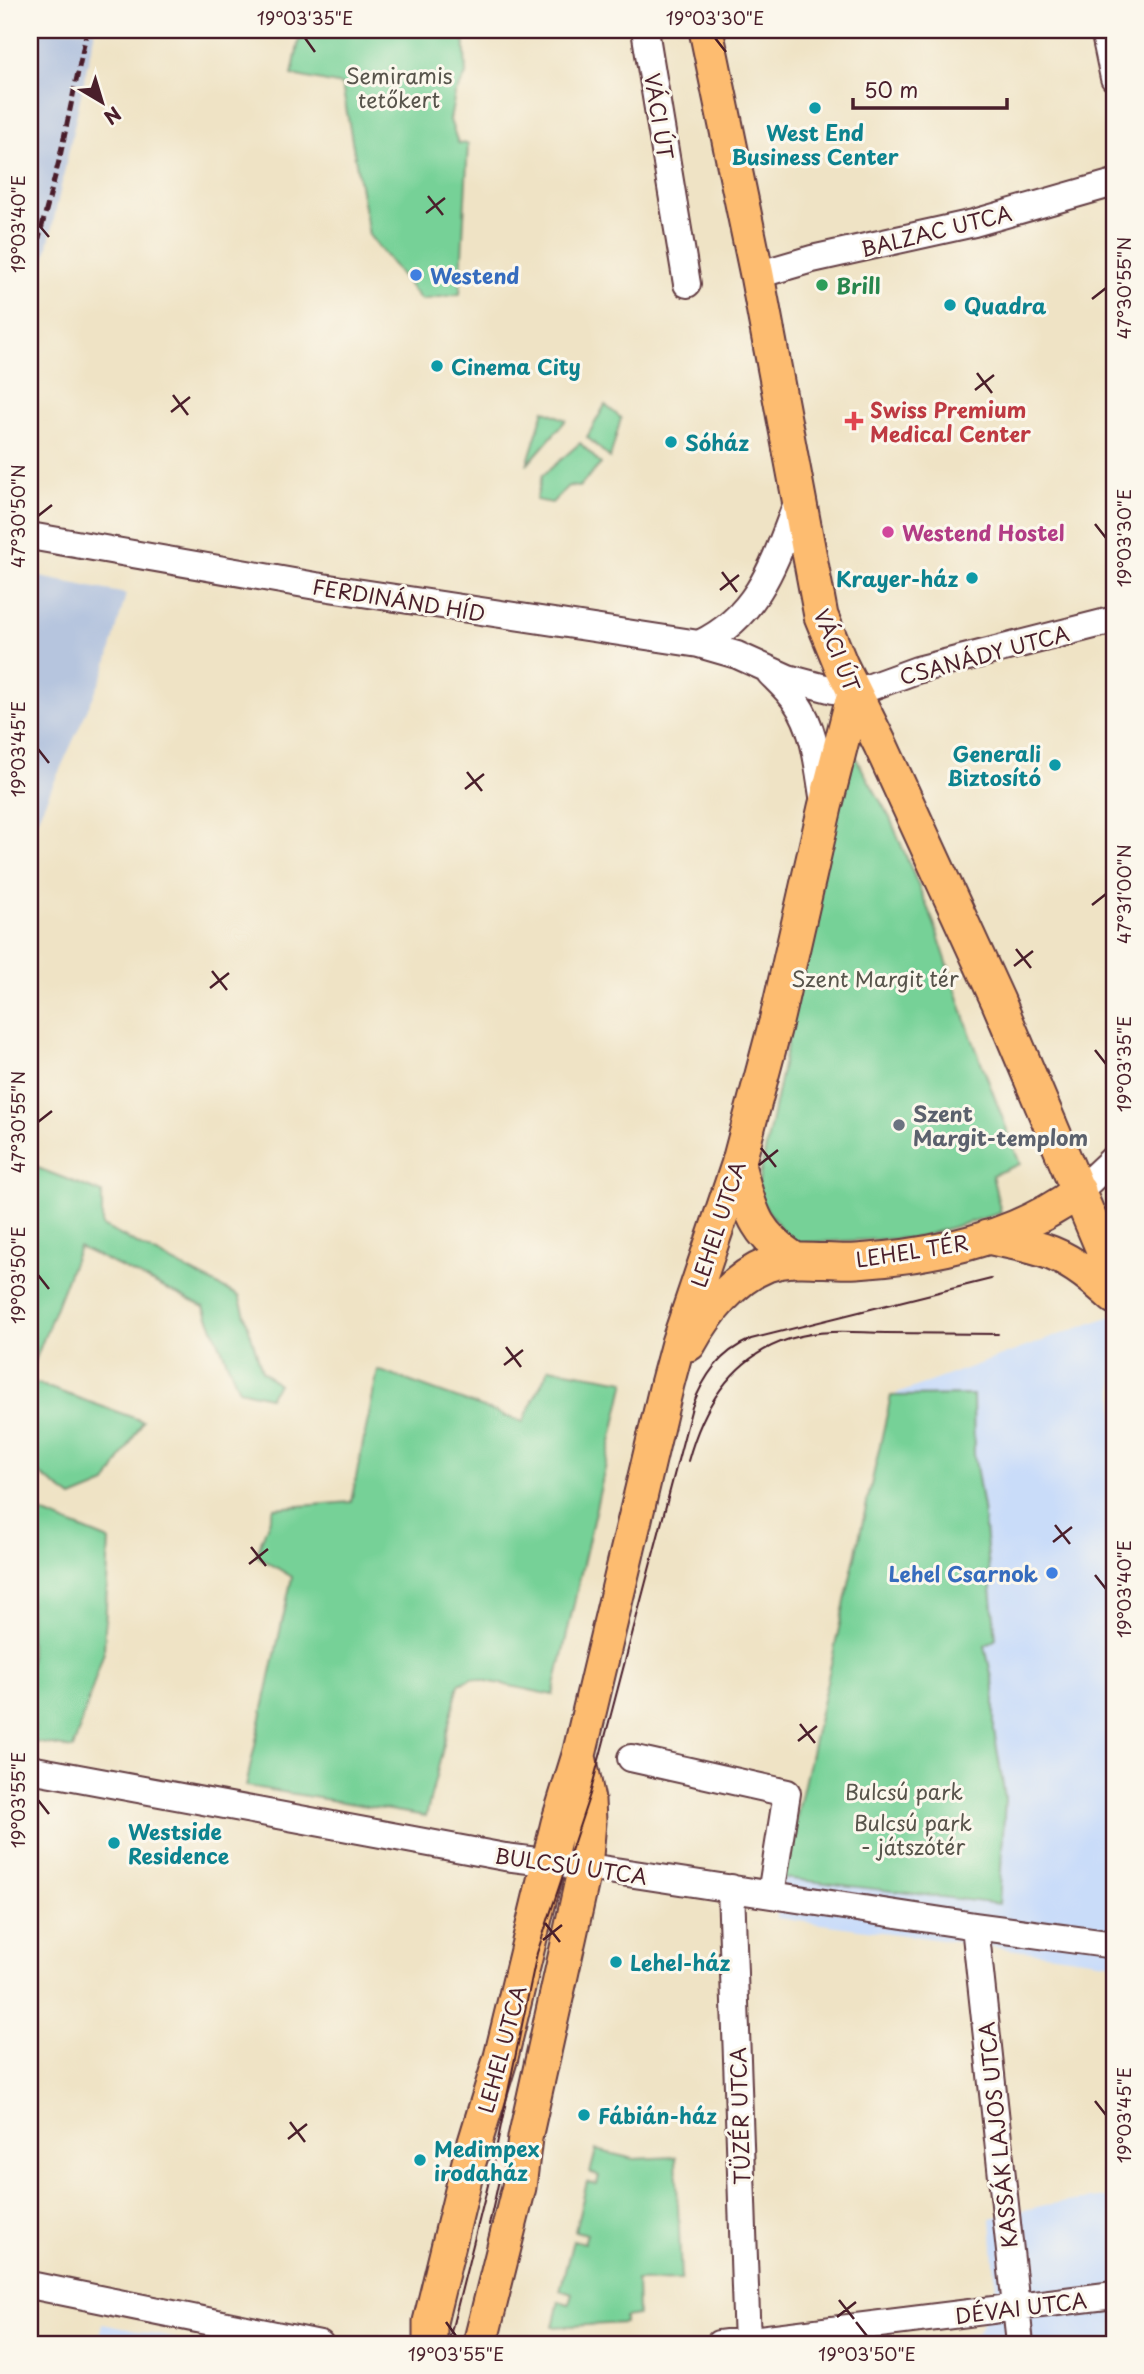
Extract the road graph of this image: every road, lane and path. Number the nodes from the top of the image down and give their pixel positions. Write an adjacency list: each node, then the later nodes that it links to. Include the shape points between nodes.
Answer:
1 (645, 30): 7 (street, VÁCI ÚT)
2 (706, 30): 6 (main road, VÁCI ÚT)
3 (1104, 30): 4 (street)
4 (1114, 78)
5 (1114, 183): 6 (street, BALZAC UTCA, via 974,223)
6 (757, 275): 8 (main road, VÁCI ÚT)
7 (687, 284)
8 (799, 498): 11 (street, via 752,603 726,629); 13 (main road, VÁCI ÚT, via 821,616)
9 (30, 536): 11 (street, FERDINÁND HÍD, via 316,586)
10 (1114, 620): 13 (street, CSANÁDY UTCA, via 918,670)
11 (699, 644): 12 (street, FERDINÁND HÍD)
12 (766, 669): 13 (street, FERDINÁND HÍD, via 808,684); 14 (street, FERDINÁND HÍD, via 806,719)
13 (854, 692): 14 (main road, LEHEL UTCA); 17 (main road, VÁCI ÚT, via 998,1001)
14 (825, 807): 16 (main road, LEHEL UTCA)
15 (1114, 1158): 17 (street)
16 (738, 1164): 19 (main road, via 752,1216 761,1231); 22 (main road, LEHEL UTCA)
17 (1079, 1191): 18 (main road, via 1041,1216); 20 (main road, VÁCI ÚT)
18 (987, 1237): 19 (main road, LEHEL TÉR, via 888,1258); 21 (main road, via 1062,1258)
19 (794, 1259): 22 (main road, LEHEL TÉR, via 766,1266 722,1300 696,1331)
20 (1114, 1276)
21 (1114, 1297)
22 (667, 1384): 23 (main road, LEHEL UTCA)
23 (579, 1755): 26 (main road, LEHEL UTCA); 27 (main road, LEHEL UTCA, via 588,1800)
24 (631, 1758): 29 (street, via 788,1793)
25 (30, 1769): 26 (street, BULCSÚ UTCA)
26 (549, 1862): 27 (street, BULCSÚ UTCA); 37 (main road, LEHEL UTCA, via 463,2188 430,2322)
27 (585, 1867): 28 (street, BULCSÚ UTCA); 38 (main road, LEHEL UTCA, via 525,2138 519,2187)
28 (731, 1888): 29 (street, BULCSÚ UTCA); 35 (street, TÜZÉR UTCA)
29 (771, 1894): 30 (street, BULCSÚ UTCA)
30 (975, 1926): 31 (street, BULCSÚ UTCA); 34 (street, KASSÁK LAJOS UTCA)
31 (1114, 1945)
32 (30, 2285): 36 (street)
33 (1114, 2295): 34 (street, DÉVAI UTCA)
34 (1015, 2308): 35 (street, DÉVAI UTCA); 40 (street, KASSÁK LAJOS UTCA)
35 (747, 2342): 39 (street, DÉVAI UTCA)
36 (320, 2344)
37 (430, 2344)
38 (480, 2344)
39 (719, 2344)
40 (1020, 2344)

